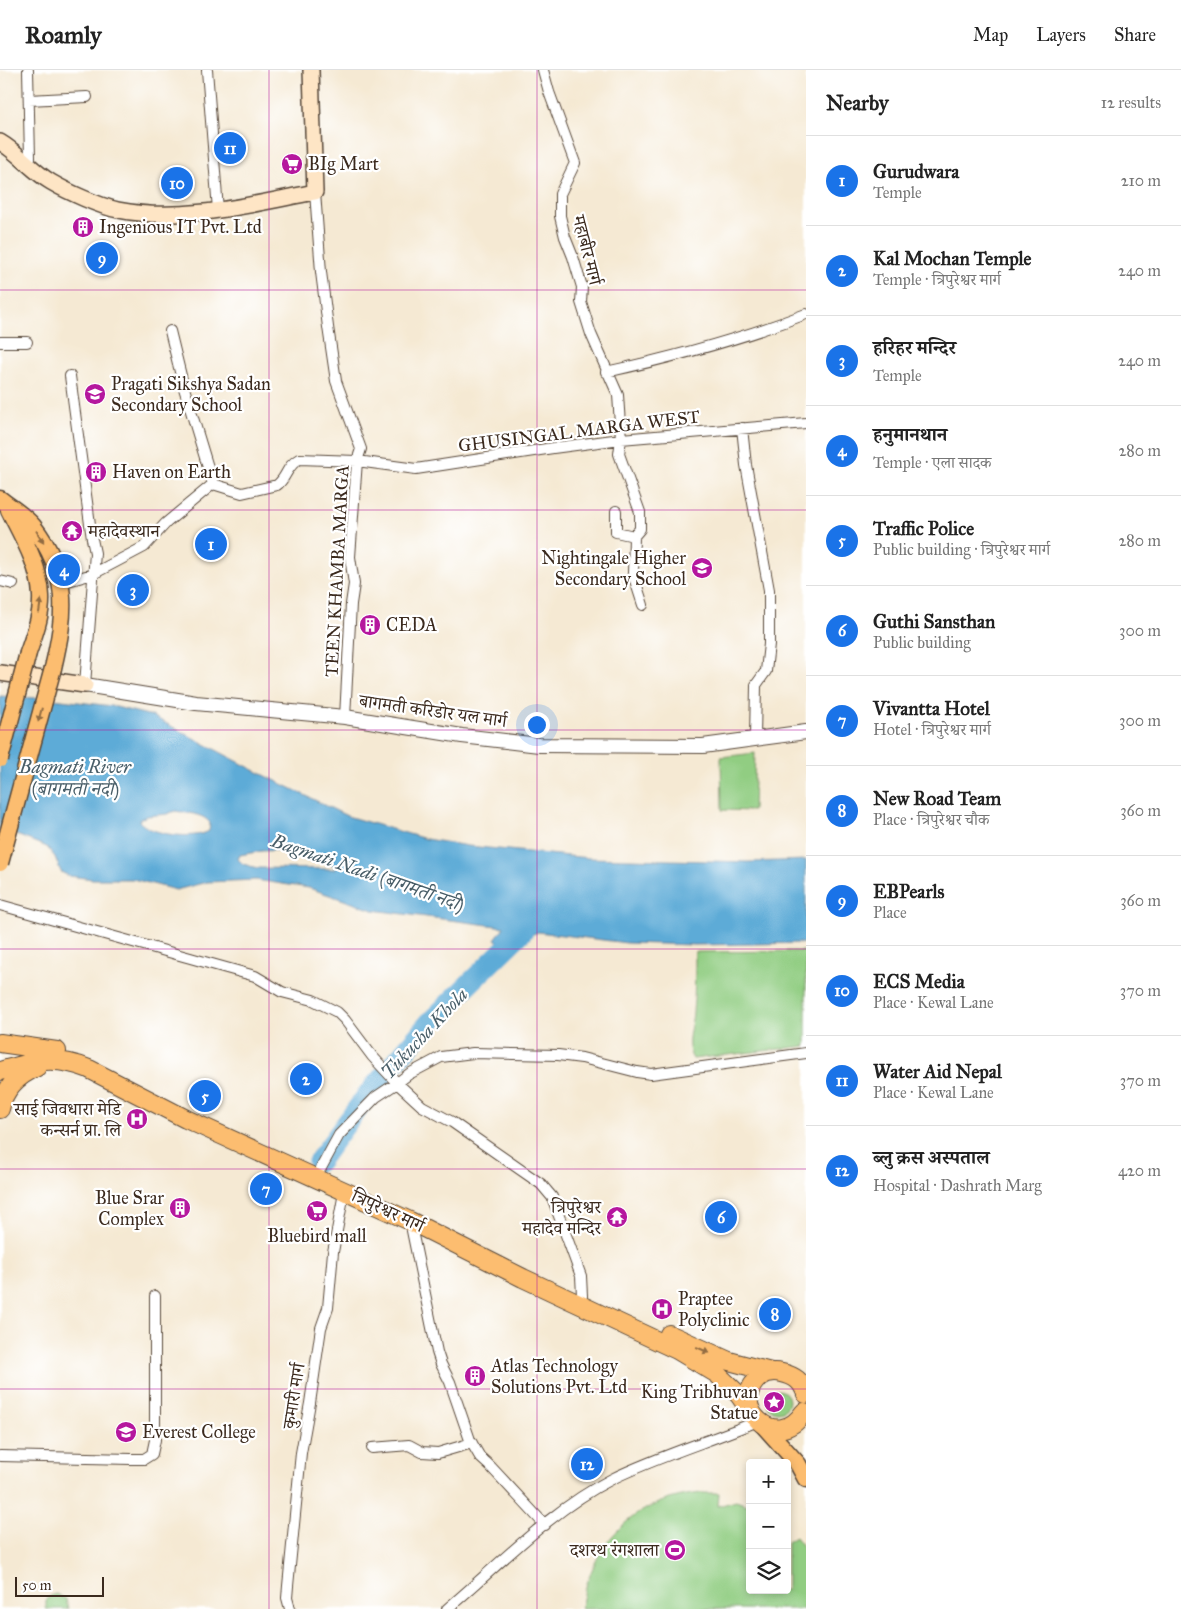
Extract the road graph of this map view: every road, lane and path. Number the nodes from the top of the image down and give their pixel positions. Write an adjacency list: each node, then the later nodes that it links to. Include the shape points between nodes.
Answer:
1 (28, 70): 6 (street)
2 (207, 70): 10 (street)
3 (311, 70): 9 (main road)
4 (543, 70): 15 (street, महाबीर मार्ग, via 575,163 560,194 560,216 582,287 581,302)
5 (87, 97): 6 (street)
6 (29, 100): 8 (street, via 30,158)
7 (0, 142): 8 (main road)
8 (27, 164): 10 (main road, via 52,183 117,210 172,214)
9 (315, 192): 10 (main road); 20 (street, TEEN KHAMBA MARGA, via 321,272 336,381 361,449)
10 (218, 210)
11 (806, 314): 15 (street, via 723,343)
12 (170, 331): 21 (street)
13 (0, 342): 14 (street)
14 (27, 342)
15 (606, 372): 19 (street, महाबीर मार्ग, via 618,395)
16 (70, 376): 25 (street, via 95,553)
17 (806, 423): 18 (street, GHUSINGAL MARGA WEST)
18 (742, 428): 19 (street, GHUSINGAL MARGA WEST); 34 (street, via 770,590 766,671 756,685)
19 (621, 439): 20 (street, GHUSINGAL MARGA WEST, via 416,469); 24 (street, महाबीर मार्ग, via 619,454 640,512 640,529)
20 (357, 461): 21 (street, GHUSINGAL MARGA WEST, via 299,459 292,463 277,485 242,493); 32 (street, TEEN KHAMBA MARGA, via 350,557 354,584)
21 (213, 484): 25 (street, via 166,523 144,548)
22 (3, 501): 27 (main road, one-way to 27, via 32,525); 35 (main road, one-way to 22, bridge, via 37,624 41,597 25,541)
23 (616, 511): 24 (street, via 616,532)
24 (634, 536): 29 (street, महाबीर मार्ग, via 634,574)
25 (94, 574): 27 (street); 31 (street)
26 (0, 582): 28 (street)
27 (61, 583): 36 (main road, one-way to 36, bridge, via 63,614 53,668)
28 (13, 584)
29 (643, 605)
30 (0, 673): 31 (main road)
31 (85, 685): 32 (street, बागमती करिडोर यल मार्ग, via 196,703)
32 (346, 718): 34 (street, बागमती करिडोर यल मार्ग, via 539,745 703,746)
33 (806, 732): 34 (street, बागमती करिडोर यल मार्ग)
34 (756, 739)
35 (0, 759)
36 (0, 862)
37 (0, 906): 43 (street, via 255,976 282,992 313,1000 337,1012)
38 (0, 1043): 40 (highway)
39 (806, 1053): 43 (street, via 651,1074 558,1055 473,1053 441,1058)
40 (57, 1056): 41 (highway, त्रिपुरेश्वर मार्ग, via 30,1052); 42 (highway, त्रिपुरेश्वर मार्ग); 44 (highway, via 20,1076 9,1087); 45 (highway, त्रिपुरेश्वर मार्ग, via 74,1052 82,1054); 46 (highway, त्रिपुरेश्वर मार्ग, via 89,1068 186,1118)
41 (0, 1060)
42 (0, 1071)
43 (394, 1080): 45 (street, via 339,1135); 49 (street, via 422,1106 452,1122 541,1184 552,1197 580,1276)
44 (0, 1109)
45 (321, 1168): 49 (highway, त्रिपुरेश्वर मार्ग)
46 (346, 1191): 47 (highway, त्रिपुरेश्वर मार्ग); 60 (street, कुमारी मार्ग, via 301,1453 287,1598)
47 (410, 1221): 49 (highway, त्रिपुरेश्वर मार्ग); 55 (street, via 437,1352)
48 (155, 1296): 57 (street, via 155,1440 152,1454 131,1460)
49 (580, 1300): 50 (highway, त्रिपुरेश्वर मार्ग, one-way to 50, via 729,1361); 54 (highway, त्रिपुरेश्वर मार्ग, via 717,1374 739,1395)
50 (772, 1372): 51 (highway, त्रिपुरेश्वर मार्ग); 54 (highway, via 763,1375 751,1389 750,1407)
51 (800, 1378): 52 (highway)
52 (806, 1394)
53 (805, 1412): 54 (highway, via 786,1428 777,1429)
54 (757, 1420): 58 (main road, via 798,1464); 59 (street, via 611,1480)
55 (472, 1443): 56 (street, via 438,1453 422,1452 409,1445); 59 (street, via 480,1458)
56 (372, 1448)
57 (0, 1456)
58 (806, 1479)
59 (545, 1524): 61 (street)
60 (290, 1609)
61 (447, 1609)

